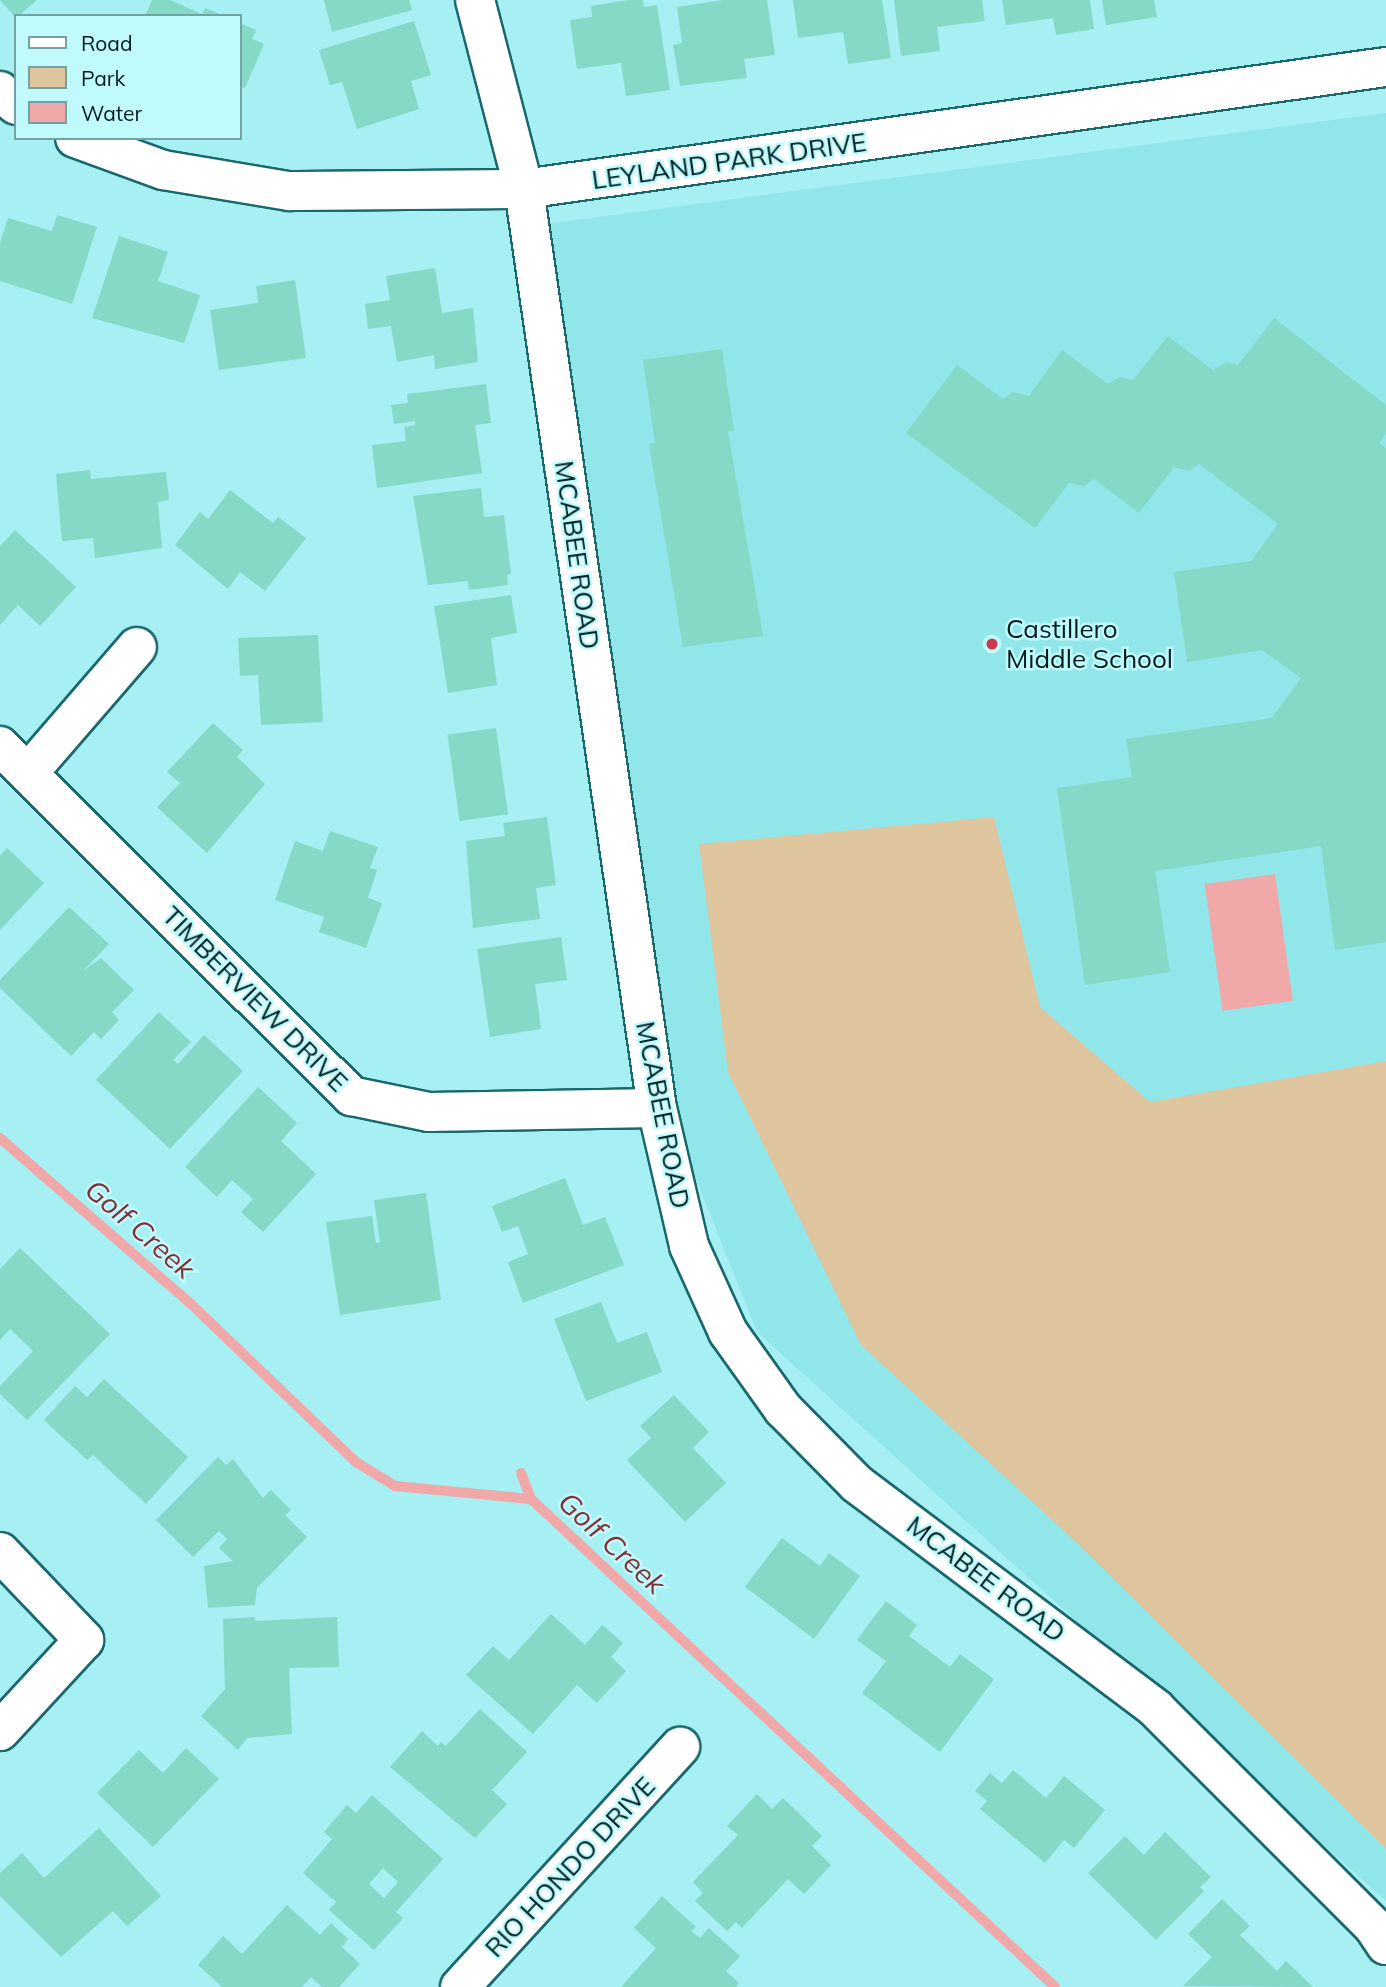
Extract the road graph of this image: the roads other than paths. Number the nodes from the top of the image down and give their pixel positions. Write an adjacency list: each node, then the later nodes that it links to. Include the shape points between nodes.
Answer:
1 (475, 0): 6 (street, MCABEE ROAD)
2 (1386, 67): 6 (street, LEYLAND PARK DRIVE)
3 (0, 91): 4 (street)
4 (14, 103)
5 (80, 140): 6 (street, LEYLAND PARK DRIVE, via 163,170 289,191)
6 (524, 189): 10 (street, MCABEE ROAD)
7 (137, 647): 9 (street)
8 (0, 746): 9 (street, TIMBERVIEW DRIVE)
9 (29, 772): 10 (street, TIMBERVIEW DRIVE, via 351,1096 429,1112)
10 (657, 1108): 14 (street, MCABEE ROAD, via 689,1246 728,1332 783,1409 857,1484 1155,1708 1373,1926)
11 (0, 1552): 12 (street, via 84,1640)
12 (0, 1731)
13 (680, 1747): 15 (street, RIO HONDO DRIVE)
14 (1386, 1945)
15 (460, 1987)

